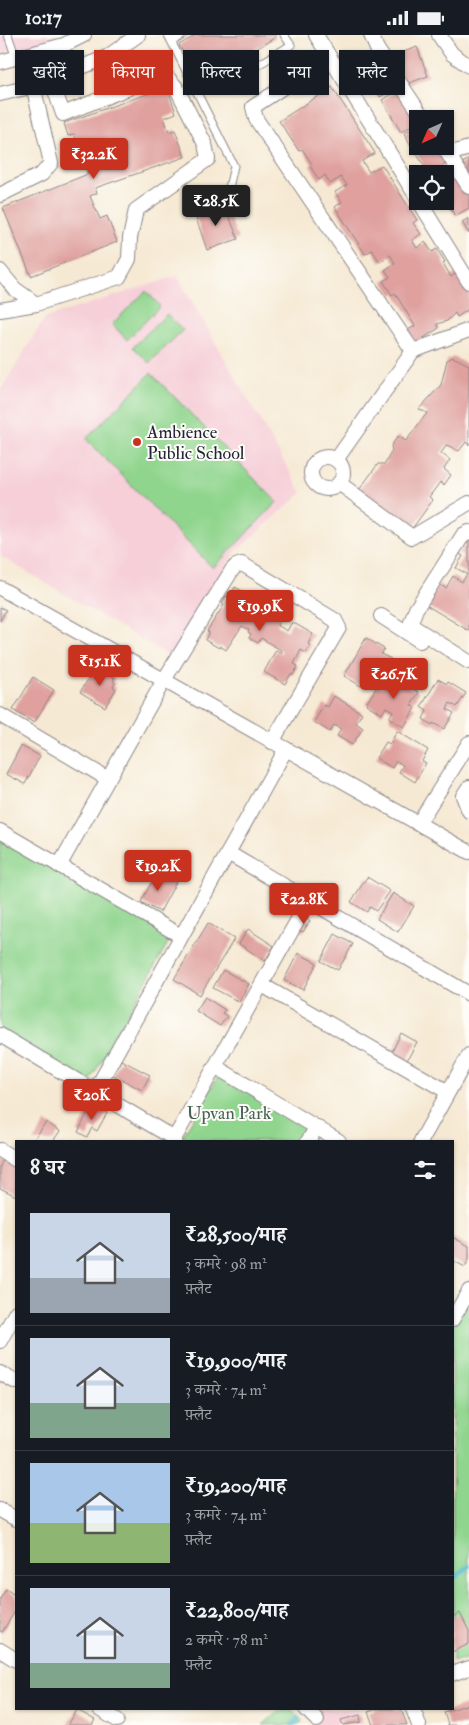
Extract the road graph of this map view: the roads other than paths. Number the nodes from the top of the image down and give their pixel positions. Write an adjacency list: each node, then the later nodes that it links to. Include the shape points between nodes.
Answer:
1 (8, 35): 10 (lane)
2 (84, 35): 11 (street)
3 (138, 35): 17 (street, via 107,57)
4 (183, 35): 9 (lane)
5 (284, 35): 16 (lane, via 291,45)
6 (316, 35): 12 (street)
7 (371, 35): 24 (street)
8 (439, 35): 18 (street, via 452,54)
9 (170, 39): 31 (lane, via 234,166)
10 (17, 50)
11 (46, 50)
12 (325, 50)
13 (329, 57): 28 (street)
14 (15, 58): 15 (street)
15 (0, 62)
16 (259, 64)
17 (84, 66)
18 (469, 66)
19 (15, 90): 20 (street)
20 (0, 94)
21 (36, 95): 30 (street, via 51,163 42,174)
22 (56, 95): 35 (street, via 63,114 156,77 168,79 176,87 206,144 208,159 136,210 129,259 119,277)
23 (271, 95): 38 (street, via 253,107 256,119)
24 (418, 110)
25 (469, 148): 26 (street)
26 (454, 149)
27 (449, 155): 29 (street)
28 (409, 186)
29 (469, 187)
30 (0, 195)
31 (225, 205)
32 (424, 210): 34 (street)
33 (0, 271): 35 (street, via 15,289)
34 (469, 282)
35 (36, 304): 36 (street)
36 (0, 310)
37 (469, 330): 38 (street)
38 (414, 351): 39 (street)
39 (336, 460): 40 (street, via 343,473); 40 (street, via 326,457 316,461 311,475 320,488 330,489)
40 (339, 483): 41 (street, via 412,537)
41 (469, 503)
42 (469, 532): 45 (street, via 463,535 411,622 412,626)
43 (0, 588): 47 (street)
44 (381, 617): 46 (street)
45 (469, 662)
46 (469, 672)
47 (164, 680): 49 (street); 49 (street, via 232,570 242,565 335,620 339,628); 52 (street)
48 (0, 715): 52 (street)
49 (272, 742): 51 (street)
50 (469, 743): 55 (street)
51 (286, 749): 55 (street); 57 (street)
52 (108, 779): 59 (street)
53 (469, 787): 54 (street, via 463,796)
54 (469, 811)
55 (418, 824): 58 (street)
56 (0, 831): 59 (street)
57 (228, 853): 60 (street); 61 (street)
58 (469, 853)
59 (59, 866): 61 (street)
60 (309, 900): 62 (street); 63 (street)
61 (181, 936): 67 (street)
62 (262, 985): 66 (street); 68 (street)
63 (469, 994)
64 (0, 1035): 67 (street)
65 (469, 1055): 68 (street)
66 (216, 1067): 69 (street); 70 (street)
67 (95, 1091): 70 (street)
68 (448, 1092): 73 (street)
69 (316, 1127): 71 (street); 72 (street)
70 (174, 1140)
71 (309, 1140)
72 (337, 1140)
73 (422, 1140)
74 (0, 1150): 75 (street)
75 (15, 1159)
76 (461, 1297): 78 (street)
77 (15, 1314): 79 (street)
78 (454, 1315)
79 (0, 1341)
80 (0, 1373): 81 (street)
81 (15, 1381)
82 (0, 1510): 83 (street)
83 (15, 1518)
84 (0, 1650): 85 (street)
85 (15, 1659)
86 (469, 1668): 87 (street)
87 (454, 1673)
88 (101, 1710): 91 (street)
89 (307, 1710): 92 (street)
90 (413, 1710): 93 (street)
91 (119, 1718)
92 (314, 1722)
93 (419, 1725)

